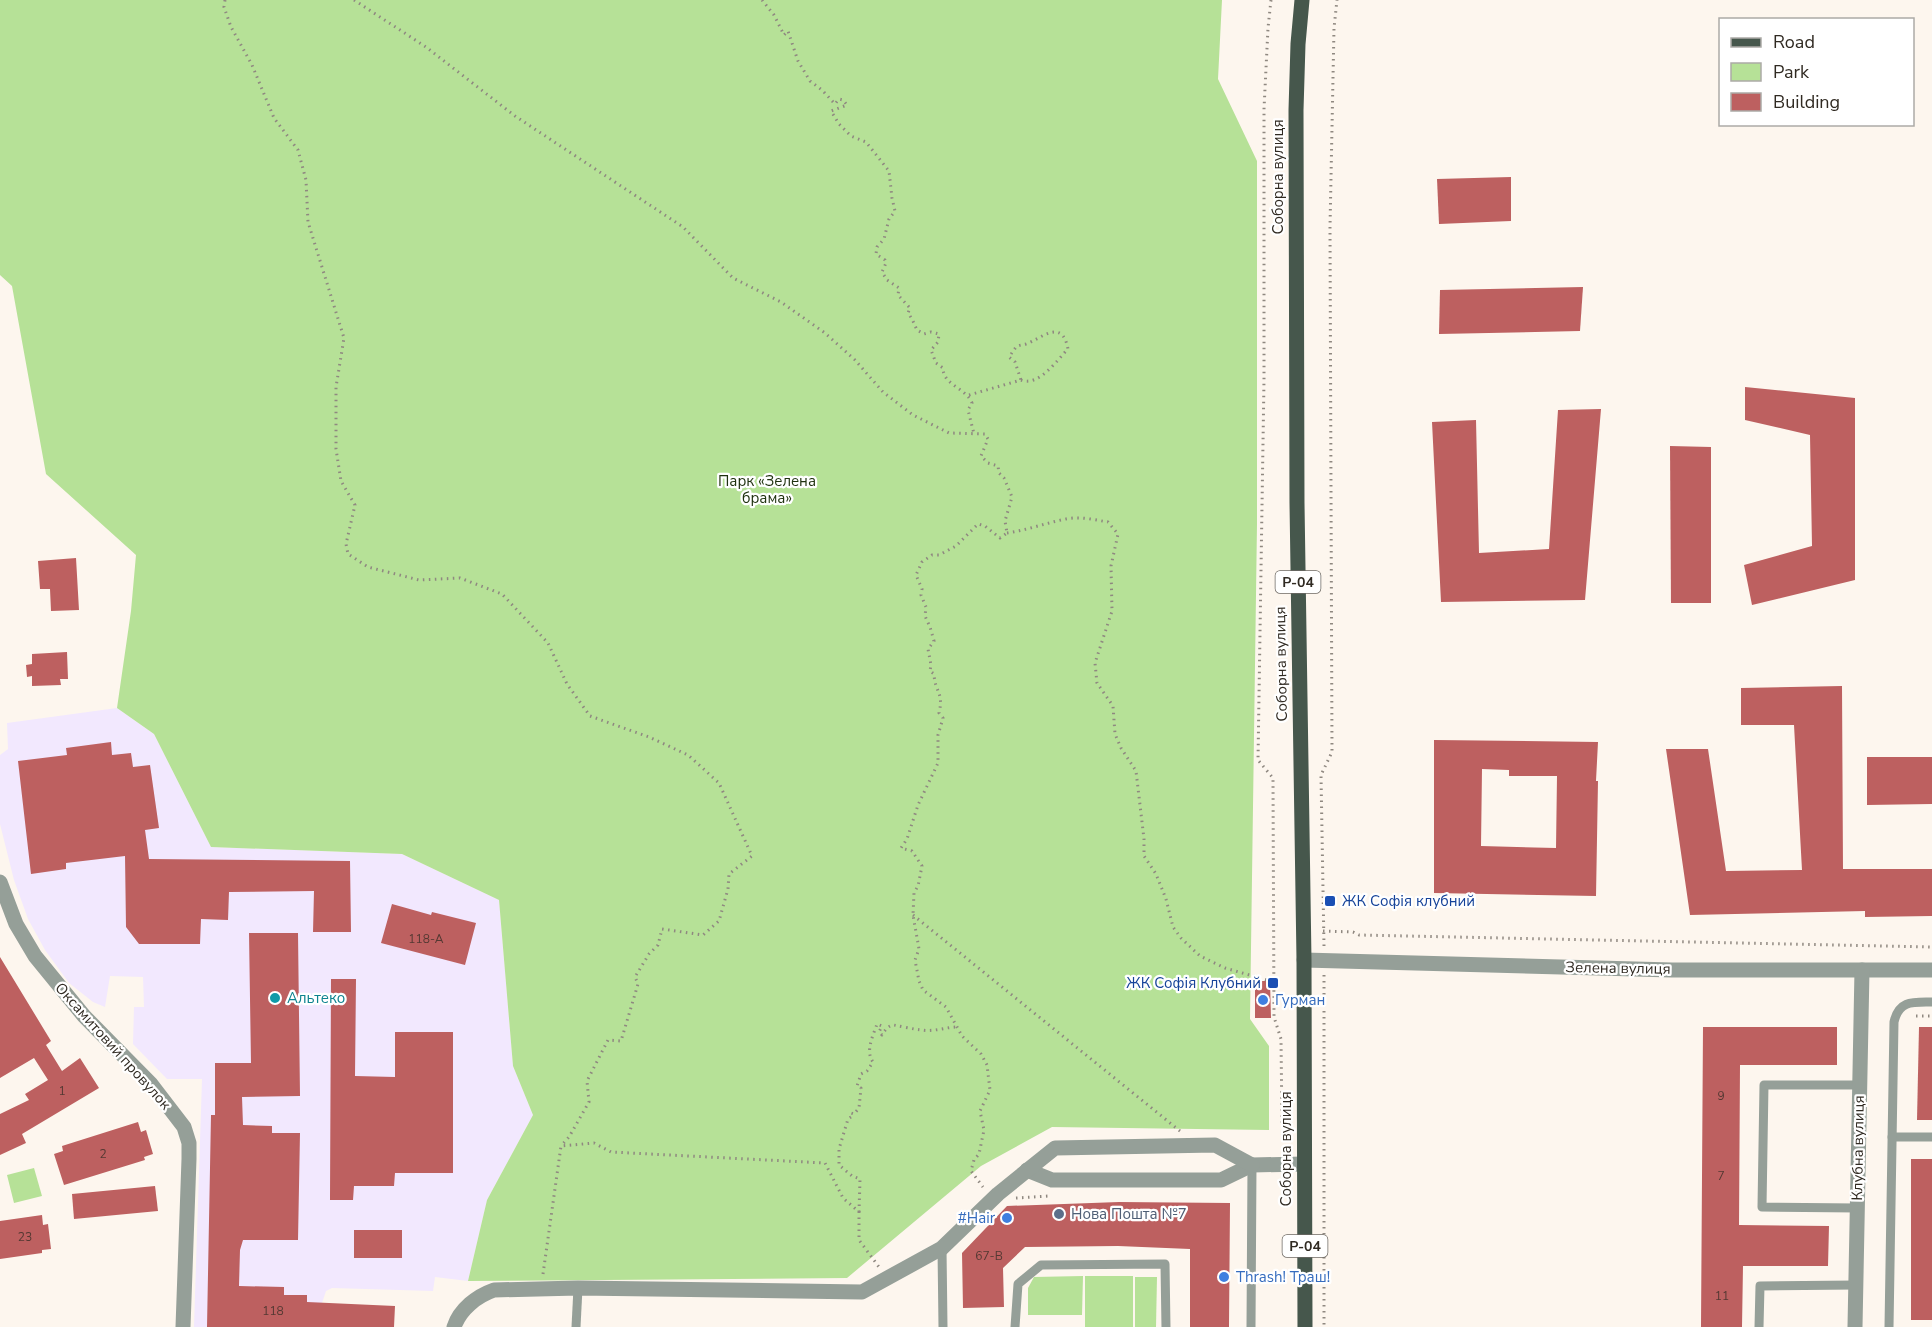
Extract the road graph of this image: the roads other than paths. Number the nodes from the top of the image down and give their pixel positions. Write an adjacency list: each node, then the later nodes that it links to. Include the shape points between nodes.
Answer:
1 (1302, 0): 3 (main road, Соборна вулиця / Р-04, via 1296,122)
2 (0, 882): 17 (street, Оксамитовий провулок, via 16,924 35,956 84,1016 151,1084 184,1127 189,1159)
3 (1304, 960): 4 (street, Зелена вулиця, via 1672,970); 10 (main road, Соборна вулиця / Р-04)
4 (1862, 970): 5 (street, Зелена вулиця); 7 (street, Клубна вулиця)
5 (1932, 970)
6 (1932, 1002): 8 (lane, via 1904,1005 1896,1013)
7 (1860, 1085): 13 (street, Клубна вулиця); 13 (lane, via 1764,1085 1762,1207)
8 (1892, 1137): 9 (lane); 27 (lane)
9 (1932, 1137)
10 (1304, 1164): 11 (street); 24 (main road, Соборна вулиця / Р-04)
11 (1252, 1165): 12 (street, via 1221,1180 1052,1180); 12 (street, via 1215,1144 1055,1148); 23 (lane)
12 (1027, 1170): 14 (street)
13 (1857, 1209): 15 (street, Клубна вулиця)
14 (942, 1248): 16 (street, via 862,1292); 20 (lane)
15 (1856, 1285): 25 (lane, via 1760,1286); 26 (street, Клубна вулиця)
16 (578, 1288): 18 (street, via 494,1290 469,1304); 19 (lane)
17 (183, 1327)
18 (454, 1327)
19 (576, 1327)
20 (944, 1327)
21 (1015, 1327): 22 (lane, via 1018,1284 1041,1265 1165,1264)
22 (1166, 1327)
23 (1251, 1327)
24 (1305, 1327)
25 (1759, 1327)
26 (1855, 1327)
27 (1889, 1327)

